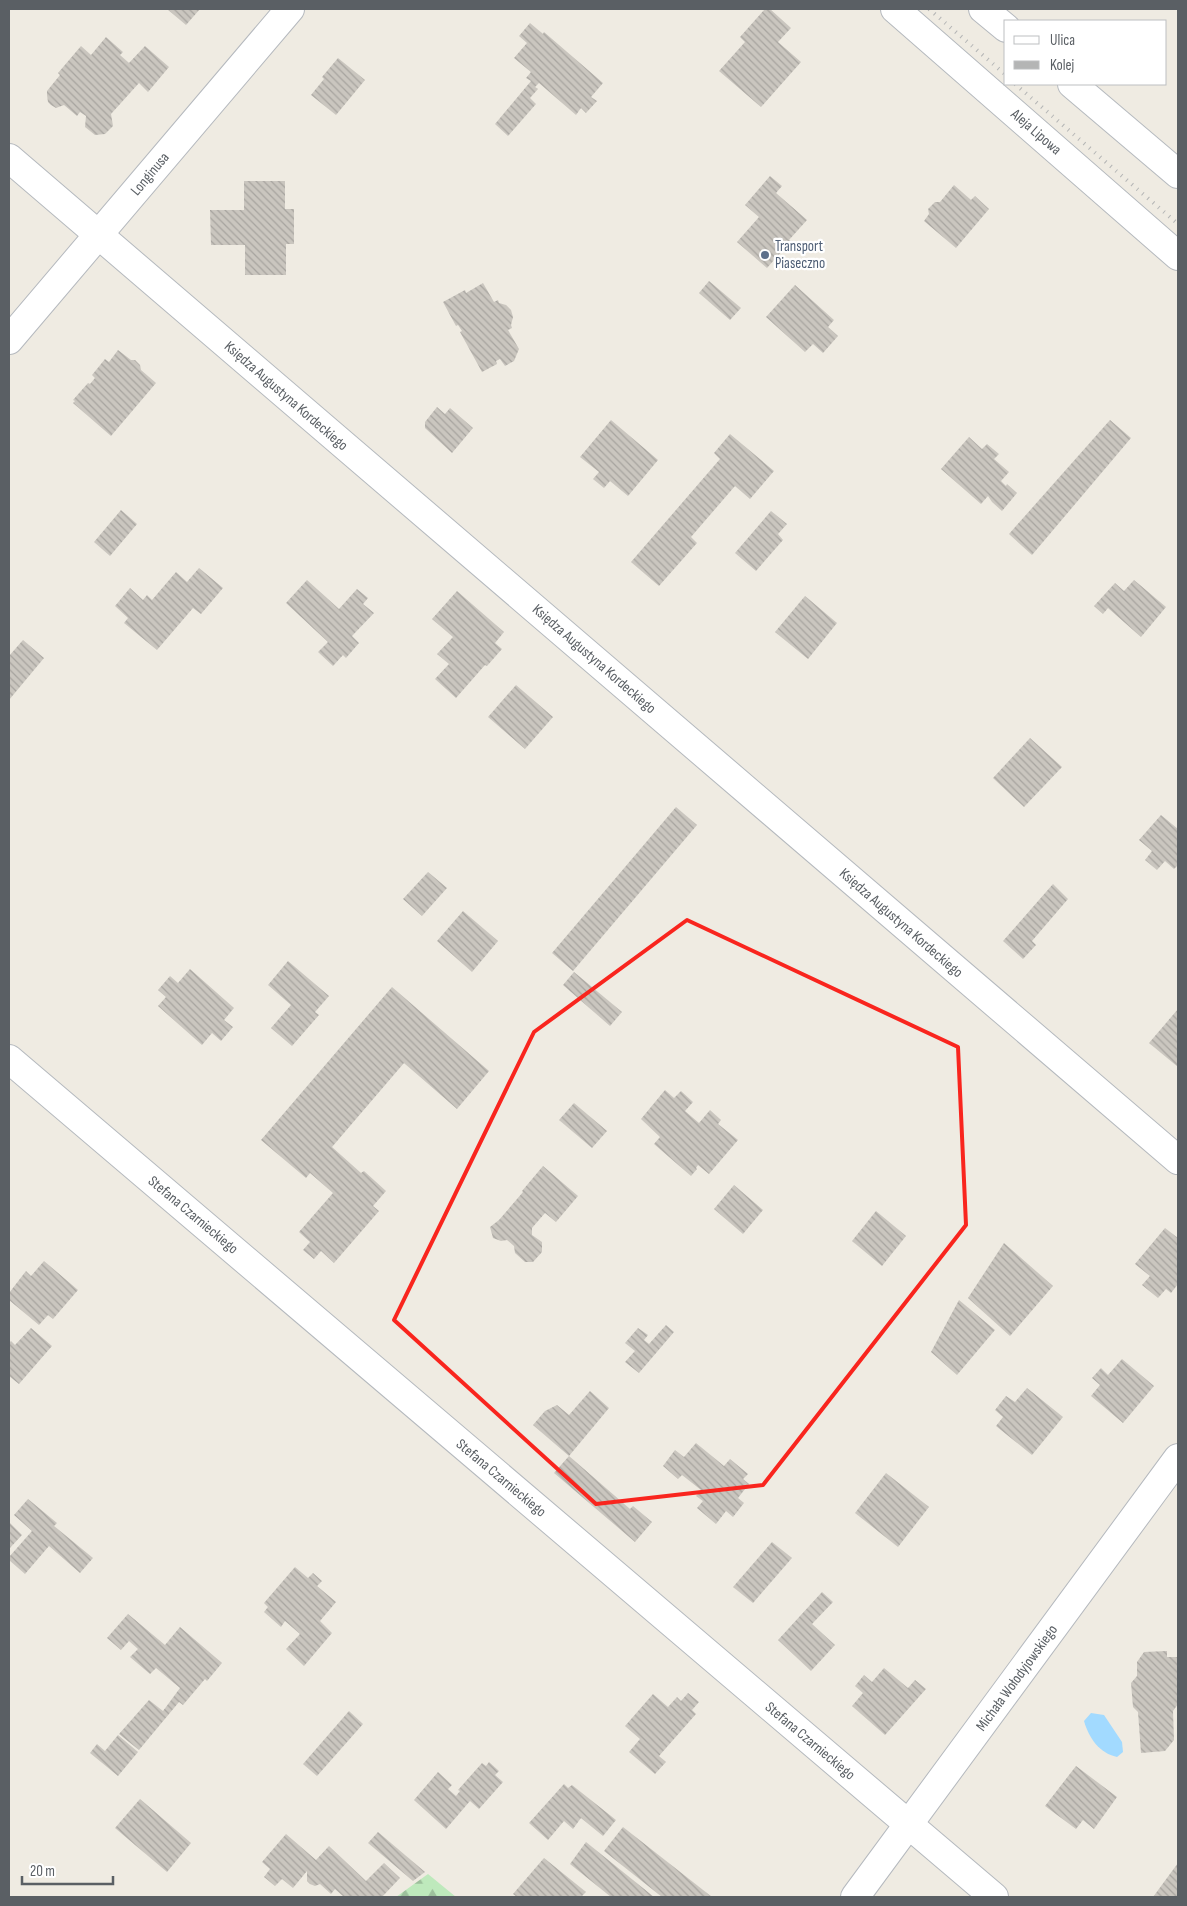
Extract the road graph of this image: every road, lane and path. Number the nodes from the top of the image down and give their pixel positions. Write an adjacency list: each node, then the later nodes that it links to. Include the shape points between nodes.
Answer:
1 (290, 9): 8 (street, Longinusa)
2 (895, 9): 9 (street, Aleja Lipowa)
3 (984, 9): 4 (street)
4 (1004, 26)
5 (1073, 85): 7 (street)
6 (9, 158): 8 (street, Księdza Augustyna Kordeckiego)
7 (1178, 174)
8 (98, 235): 10 (street, Longinusa); 12 (street, Księdza Augustyna Kordeckiego)
9 (1178, 256)
10 (9, 340)
11 (9, 1059): 14 (street, Stefana Czarnieckiego)
12 (1178, 1160)
13 (1178, 1458): 14 (street, Michała Wołodyjowskiego)
14 (909, 1825): 15 (street, Michała Wołodyjowskiego); 16 (street, Stefana Czarnieckiego)
15 (855, 1897)
16 (994, 1897)

